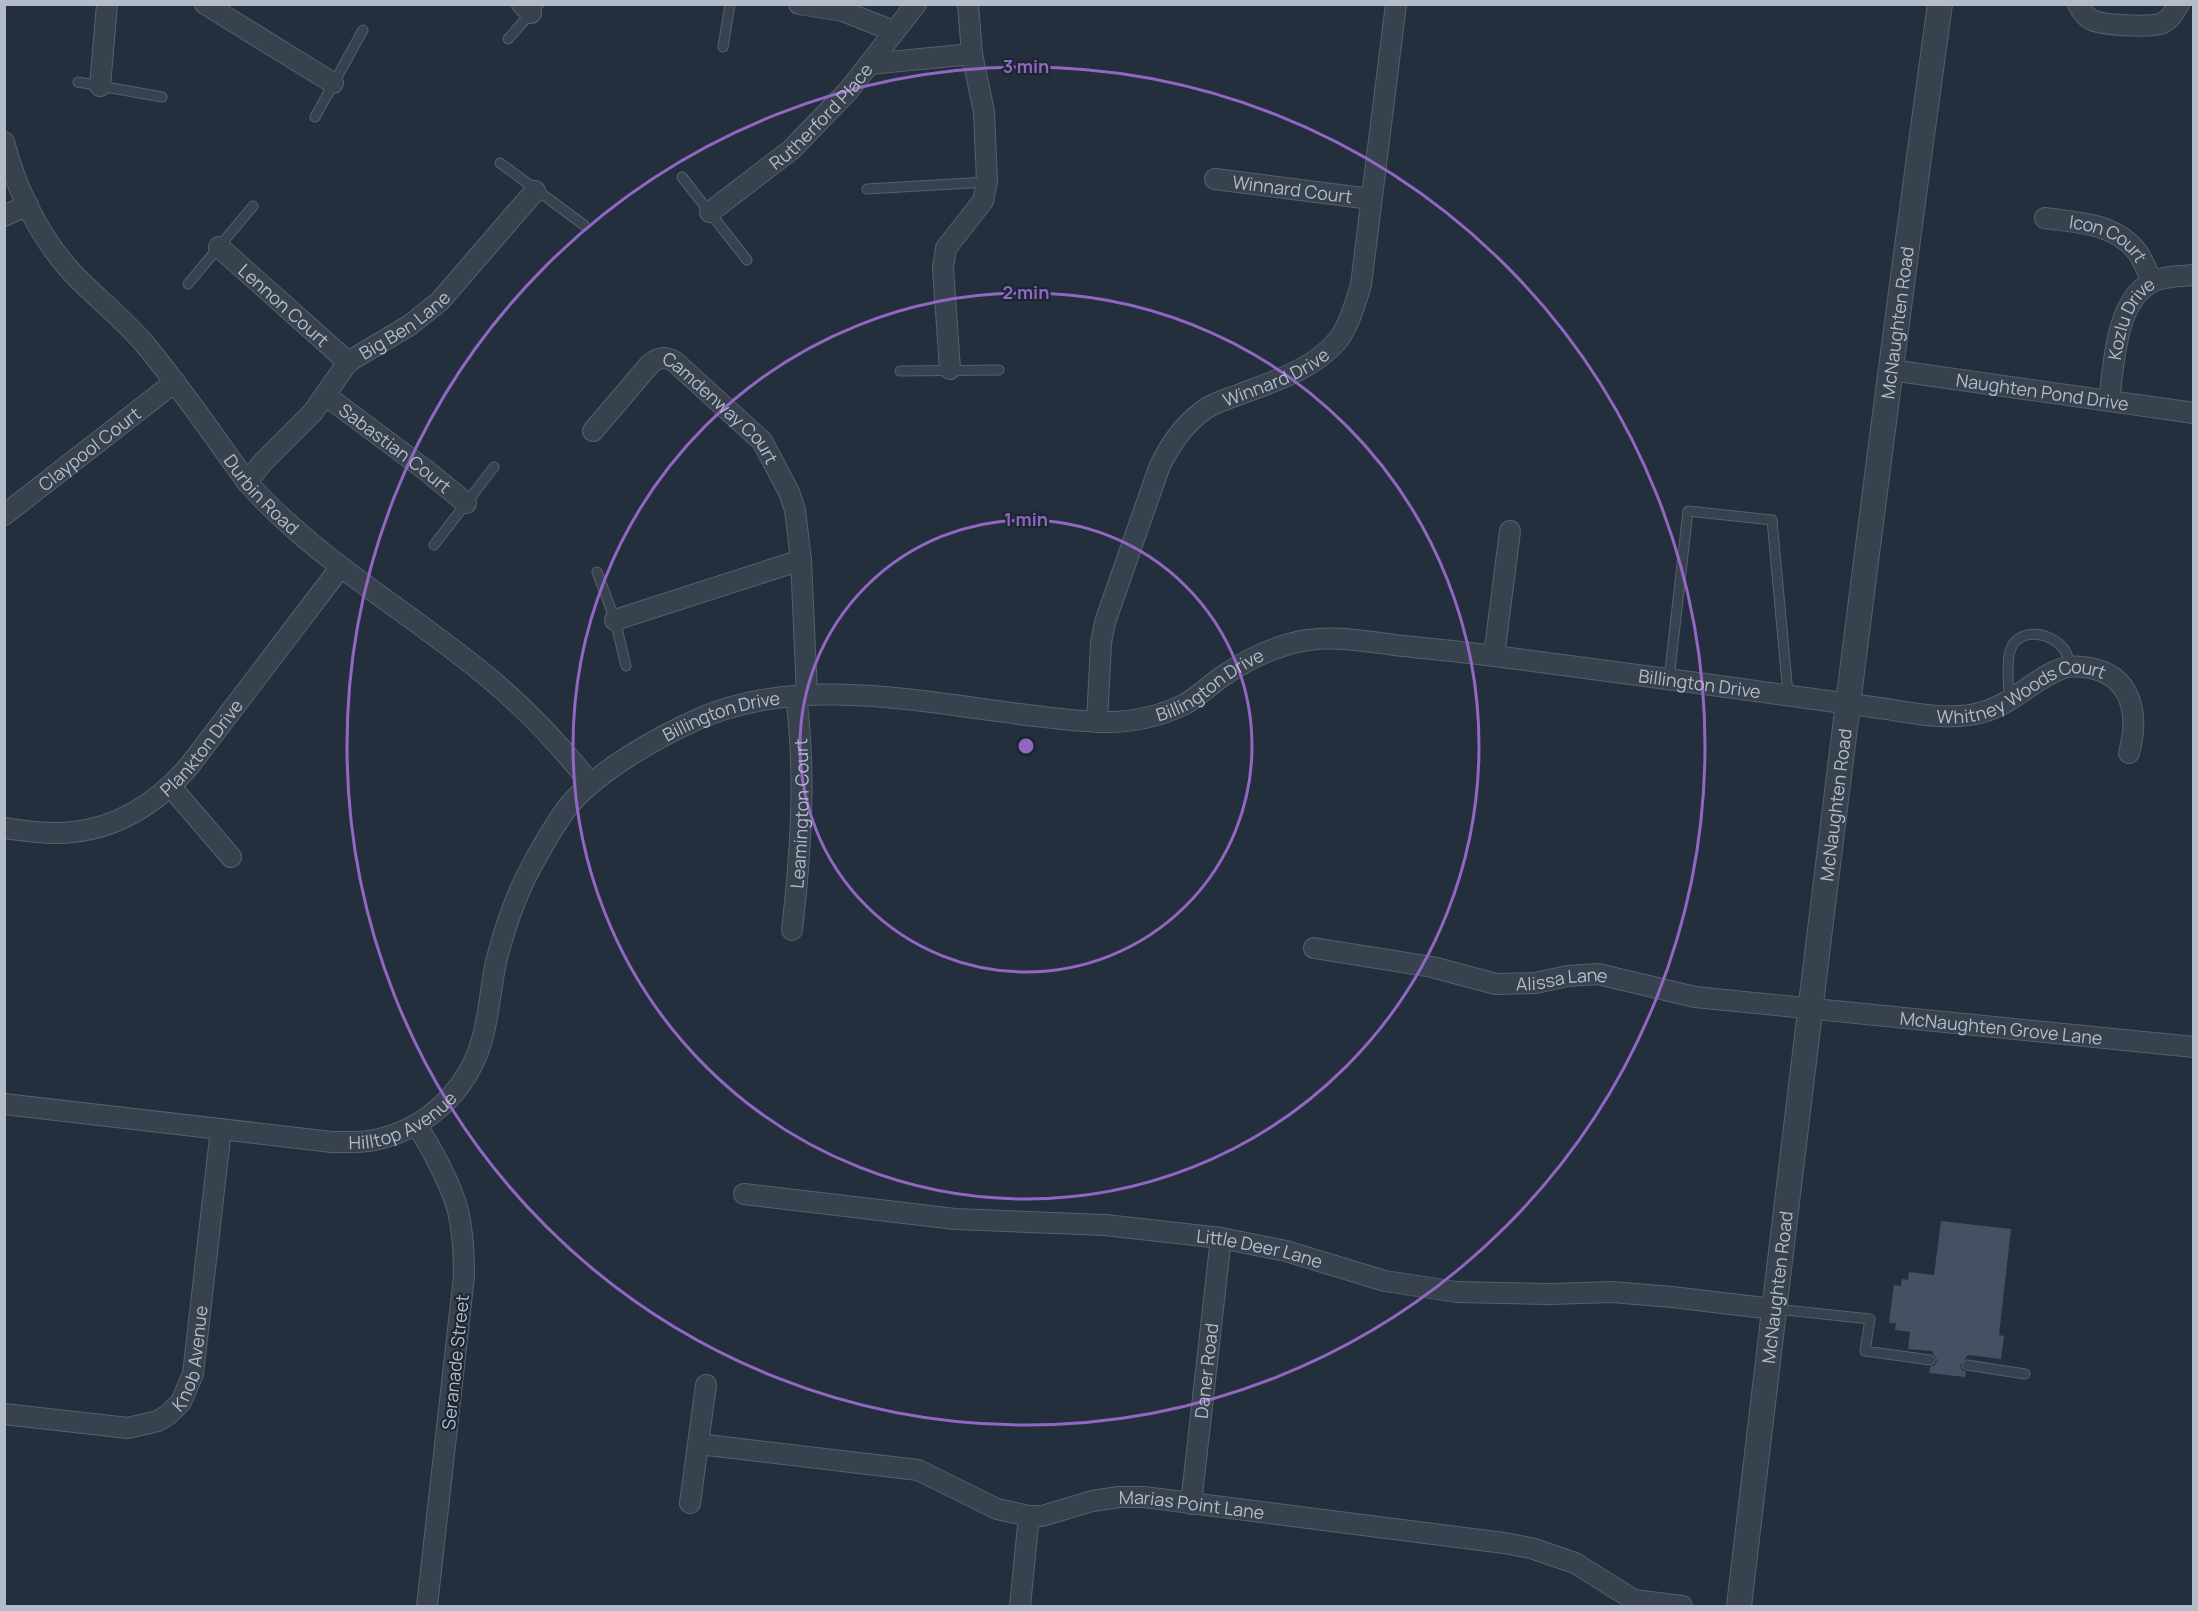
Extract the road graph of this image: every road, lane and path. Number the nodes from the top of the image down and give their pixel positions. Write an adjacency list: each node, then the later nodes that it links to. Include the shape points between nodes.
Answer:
1 (107, 4): 20 (street)
2 (205, 4): 19 (street)
3 (730, 4): 15 (lane)
4 (799, 4): 13 (street, via 843,11)
5 (916, 4): 13 (street, Rutherford Place)
6 (968, 4): 16 (street)
7 (1396, 4): 30 (street, Winnard Drive)
8 (1940, 4): 45 (street, McNaughten Road)
9 (2078, 4): 10 (street, via 2091,20 2147,25 2161,24)
10 (2179, 4)
11 (531, 7): 14 (lane)
12 (363, 30): 19 (lane)
13 (893, 31): 17 (street, Rutherford Place)
14 (508, 39)
15 (723, 47)
16 (972, 54): 17 (street); 27 (street, via 984,112)
17 (869, 64): 33 (street, Rutherford Place, via 790,150)
18 (78, 82): 20 (lane)
19 (333, 83): 22 (lane)
20 (100, 86): 21 (lane)
21 (162, 97)
22 (315, 117)
23 (4, 141): 31 (street, Durbin Road)
24 (500, 163): 29 (lane)
25 (682, 177): 33 (lane)
26 (1215, 179): 30 (street, Winnard Court)
27 (987, 182): 28 (lane); 43 (street, via 983,201 946,248 943,268)
28 (867, 189)
29 (535, 191): 36 (lane); 42 (street, Big Ben Lane, via 440,301 410,326)
30 (1371, 199): 70 (street, Winnard Drive, via 1361,285 1352,314 1338,339 1317,359 1290,375 1202,411 1168,447 1106,622 1101,643)
31 (28, 205): 34 (street); 47 (street, Durbin Road, via 68,268 132,330)
32 (253, 206): 37 (lane)
33 (710, 212): 38 (lane)
34 (4, 216)
35 (2045, 218): 40 (street, Icon Court, via 2098,225 2116,233 2139,255)
36 (584, 225)
37 (219, 248): 41 (lane); 42 (street, Lennon Court)
38 (747, 260)
39 (2193, 275): 40 (street, Kozlu Drive)
40 (2152, 282): 49 (street, Kozlu Drive, via 2135,296 2125,316 2117,340)
41 (188, 284)
42 (348, 362): 48 (street, Big Ben Lane)
43 (950, 369): 44 (lane); 46 (lane)
44 (999, 370)
45 (1891, 370): 49 (street, Naughten Pond Drive); 69 (street, McNaughten Road)
46 (900, 371)
47 (175, 382): 53 (street, Durbin Road); 55 (street, Claypool Court)
48 (325, 395): 53 (street, Big Ben Lane); 54 (street, Sabastian Court)
49 (2109, 401): 50 (street, Naughten Pond Drive)
50 (2193, 413)
51 (593, 431): 58 (street, Camdenway Court, via 650,364 667,357 762,441 795,510)
52 (494, 467): 54 (lane)
53 (247, 482): 59 (street, Durbin Road, via 289,525)
54 (466, 503): 57 (lane)
55 (4, 515)
56 (1510, 531): 62 (street)
57 (434, 545)
58 (801, 560): 61 (street); 67 (street, Camdenway Court)
59 (340, 568): 72 (street, Durbin Road, via 489,678 529,715); 73 (street, Plankton Drive)
60 (597, 572): 61 (lane)
61 (615, 620): 63 (lane)
62 (1494, 656): 65 (street, Billington Drive); 70 (street, Billington Drive, via 1332,638 1309,640 1258,654 1188,702 1159,715)
63 (626, 666)
64 (2071, 666): 68 (street, Whitney Woods Court); 68 (lane, via 2064,648 2050,638 2025,634 2010,651); 71 (street, Whitney Woods Court, via 2105,671 2128,694 2133,725)
65 (1669, 679): 66 (street, Billington Drive); 66 (lane, via 1688,511 1772,520)
66 (1788, 694): 69 (street, Billington Drive)
67 (801, 695): 70 (street, Billington Drive, via 893,698); 72 (street, Billington Drive, via 702,717 661,737); 76 (street, Leamington Court, via 800,865)
68 (2009, 701): 69 (street, Whitney Woods Court, via 1980,713 1958,716)
69 (1848, 704): 78 (street, McNaughten Road)
70 (1097, 722)
71 (2129, 753)
72 (591, 784): 81 (street, Hilltop Avenue, via 568,806 535,860 510,913 476,1057 456,1091)
73 (171, 787): 74 (street, Plankton Drive, via 144,807 97,827 73,832); 75 (street)
74 (4, 828)
75 (231, 857)
76 (792, 930)
77 (1314, 948): 78 (street, Alissa Lane, via 1432,967 1496,984 1598,974 1695,997)
78 (1809, 1008): 79 (street, McNaughten Grove Lane); 85 (street, McNaughten Road)
79 (2193, 1047)
80 (4, 1104): 82 (street, Hilltop Avenue)
81 (417, 1126): 82 (street, Hilltop Avenue, via 354,1143); 95 (street, Seranade Street, via 431,1146 458,1208 465,1276)
82 (221, 1129): 90 (street, Knob Avenue, via 193,1374 181,1402 158,1421 128,1428)
83 (744, 1194): 84 (street, Little Deer Lane, via 955,1219 1095,1224)
84 (1221, 1238): 85 (street, Little Deer Lane, via 1286,1251 1385,1281 1437,1289 1612,1293); 93 (street, Daner Road)
85 (1773, 1309): 86 (lane, via 1870,1319 1865,1351); 98 (street, McNaughten Road)
86 (1930, 1360)
87 (1967, 1365): 88 (lane)
88 (2025, 1374)
89 (706, 1385): 91 (street)
90 (4, 1414)
91 (699, 1443): 92 (street); 94 (street, Marias Point Lane, via 918,1470 997,1509)
92 (690, 1503)
93 (1191, 1504): 94 (street, Marias Point Lane, via 1119,1497); 97 (street, Marias Point Lane, via 1532,1548 1575,1563 1634,1599)
94 (1029, 1516): 96 (street)
95 (428, 1606)
96 (1020, 1606)
97 (1682, 1606)
98 (1739, 1606)

